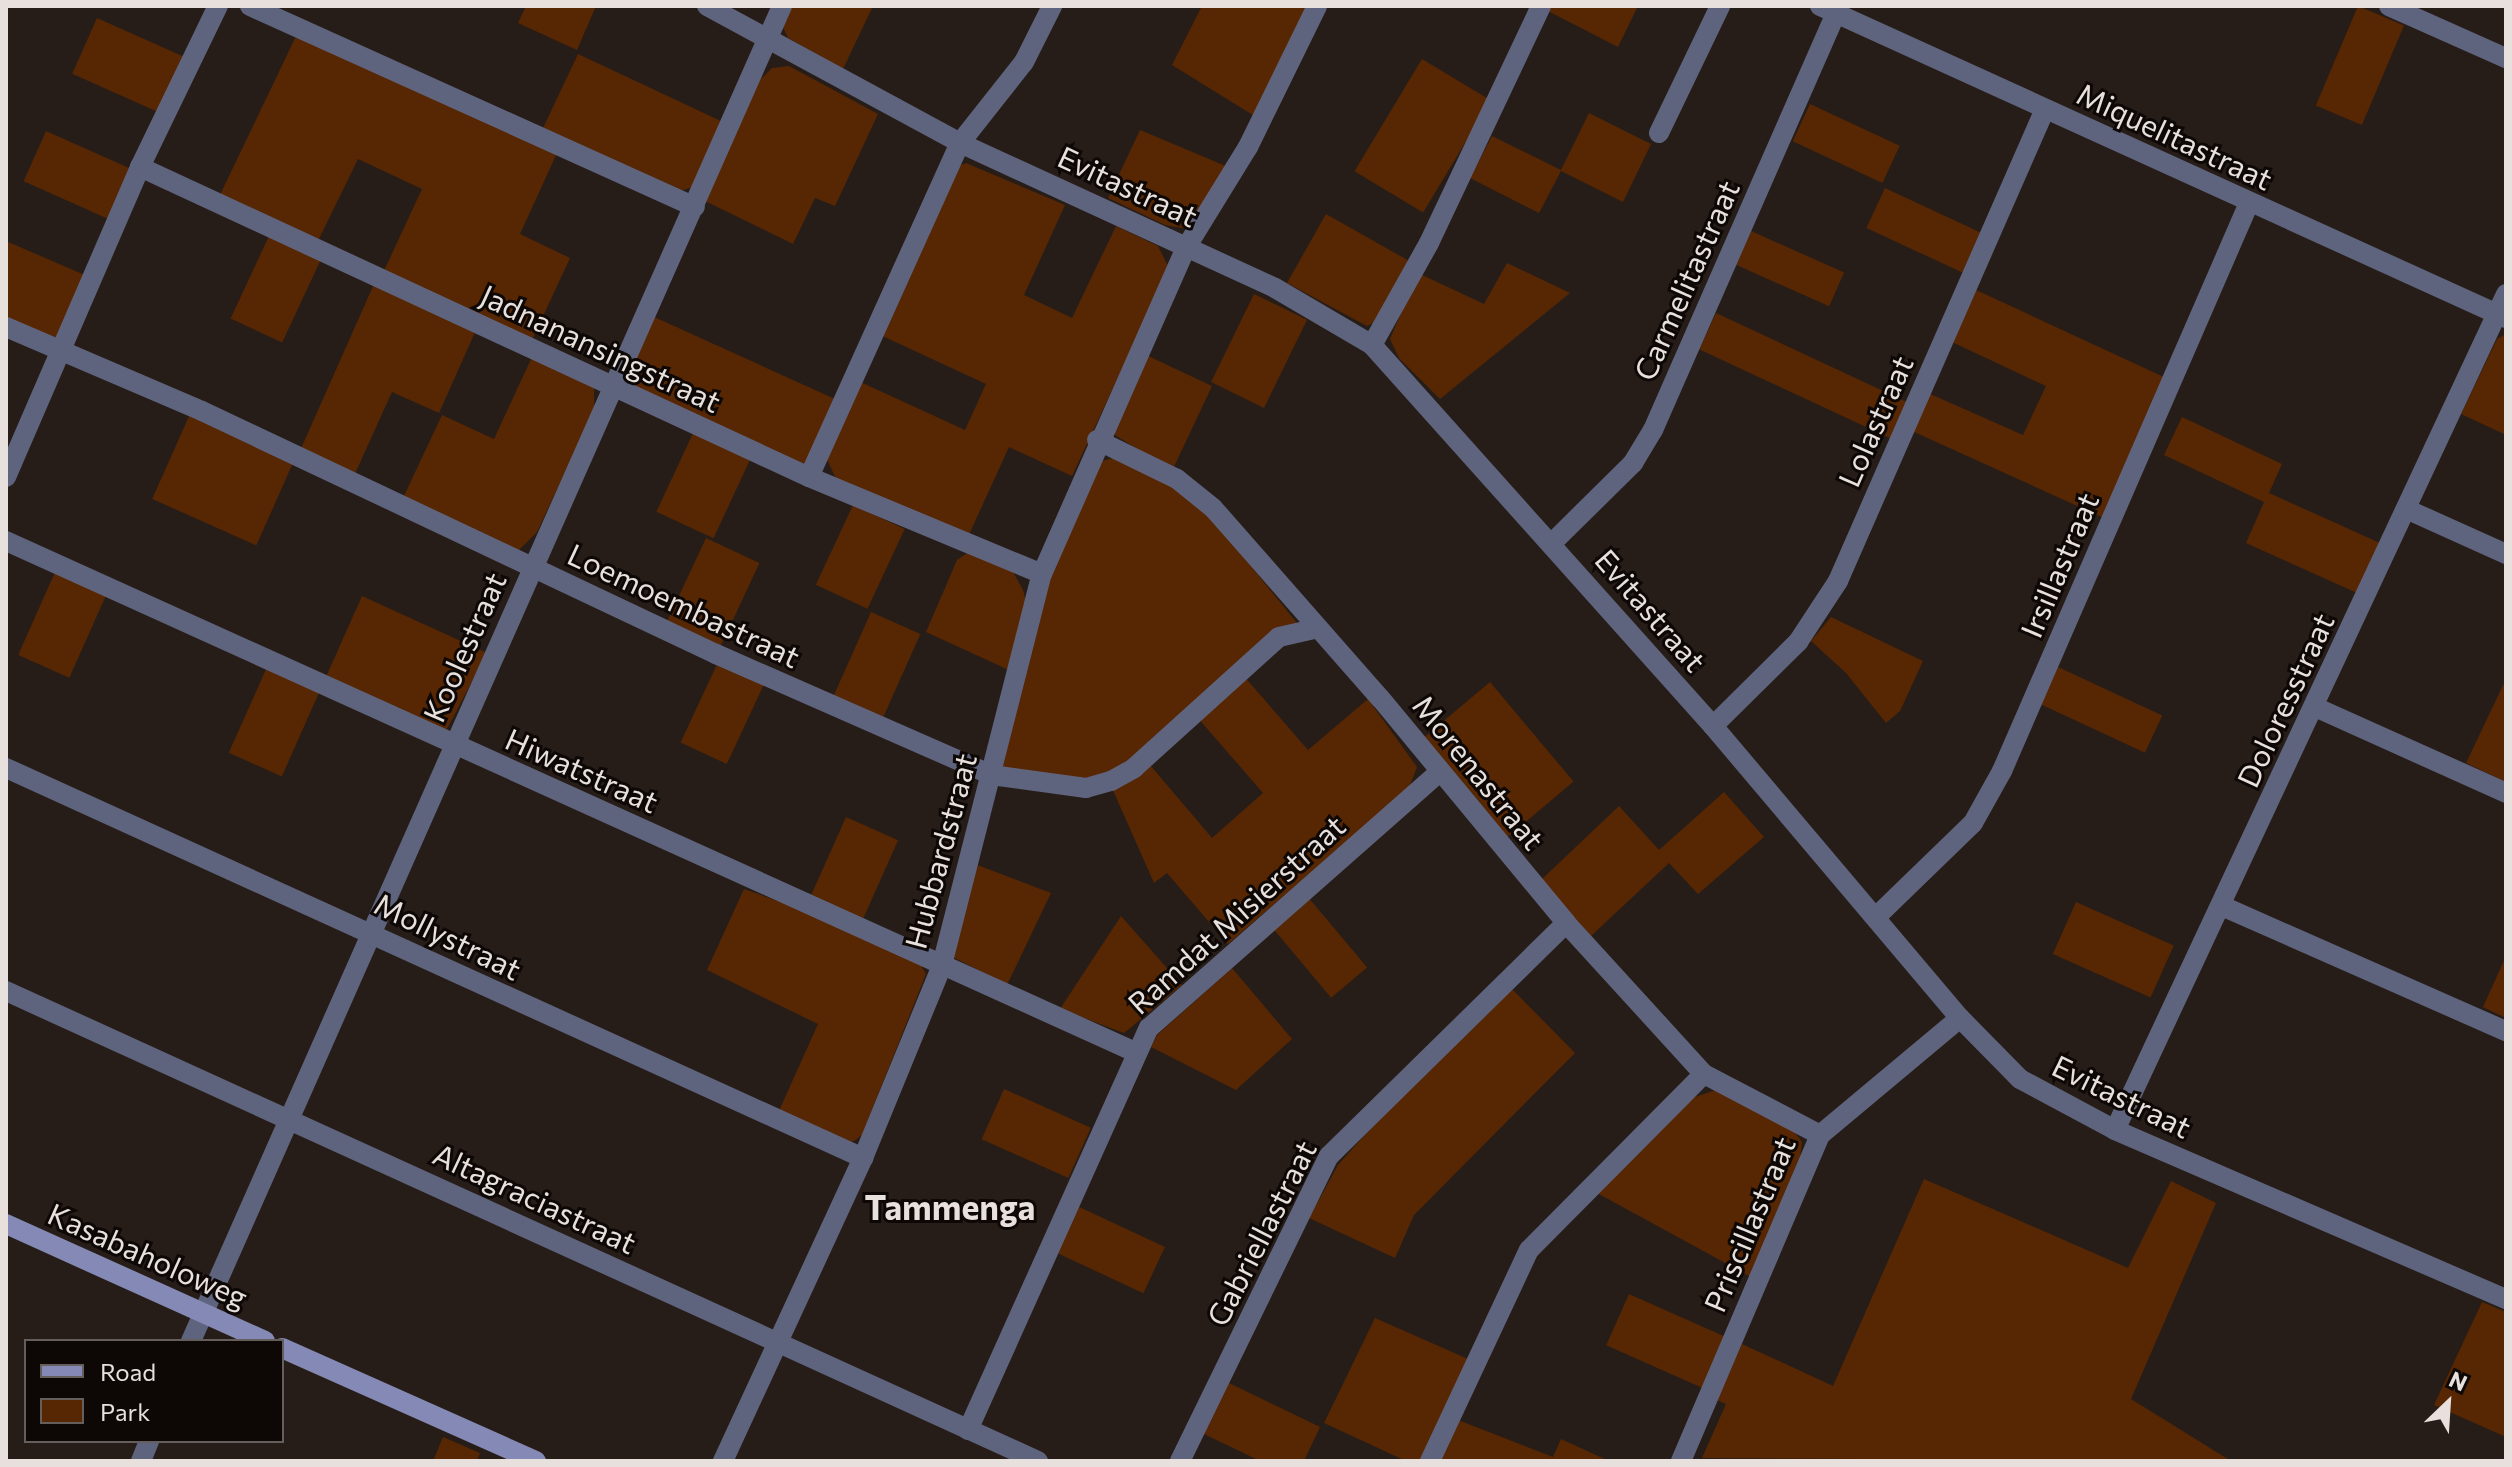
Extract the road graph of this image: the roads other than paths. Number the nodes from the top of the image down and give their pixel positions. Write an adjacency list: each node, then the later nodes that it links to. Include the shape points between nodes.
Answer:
1 (218, 6): 17 (street)
2 (250, 6): 19 (street)
3 (707, 6): 12 (street, Evitastraat)
4 (782, 6): 12 (street, Koolestraat)
5 (1052, 6): 16 (street, via 1024,62)
6 (1317, 6): 20 (street, Hubbardstraat, via 1248,147)
7 (1541, 6): 24 (street, via 1429,243)
8 (1720, 6): 15 (street)
9 (2389, 6): 11 (street)
10 (1828, 10): 14 (street, Miquelitastraat); 32 (street, Carmelitastraat, via 1653,430 1633,463)
11 (2414, 11): 13 (street)
12 (765, 42): 16 (street, Evitastraat); 19 (street, Koolestraat)
13 (2506, 58)
14 (2045, 109): 18 (street, Miquelitastraat); 38 (street, Lolastraat, via 1838,581 1798,642)
15 (1659, 133)
16 (960, 143): 20 (street, Evitastraat); 29 (street)
17 (140, 167): 25 (street); 26 (street, Jadnanansingstraat)
18 (2249, 203): 22 (street, Miquelitastraat); 45 (street, Irsillastraat, via 2002,771 1973,823)
19 (695, 207): 26 (street, Koolestraat)
20 (1187, 246): 24 (street, Evitastraat, via 1275,288); 27 (street, Hubbardstraat)
21 (2506, 294): 22 (street, Doloresstraat)
22 (2502, 316): 30 (street, Doloresstraat)
23 (6, 327): 25 (street, Loemoembastraat)
24 (1372, 345): 32 (street, Evitastraat)
25 (60, 351): 28 (street); 34 (street, Loemoembastraat, via 202,411)
26 (613, 386): 29 (street, Jadnanansingstraat); 34 (street, Koolestraat)
27 (1097, 440): 35 (street, Hubbardstraat); 36 (street, Morenastraat, via 1196,492)
28 (6, 477)
29 (809, 477): 35 (street, Jadnanansingstraat)
30 (2406, 509): 33 (street); 37 (street, Doloresstraat)
31 (6, 541): 39 (street, Hiwatstraat)
32 (1552, 543): 38 (street, Evitastraat)
33 (2506, 554)
34 (531, 567): 39 (street, Koolestraat); 42 (street, Loemoembastraat)
35 (1042, 574): 42 (street, Hubbardstraat)
36 (1315, 629): 41 (street, Morenastraat, via 1381,699); 42 (street, Loemoembastraat, via 1279,637 1134,768 1111,781 1086,788)
37 (2315, 707): 43 (street); 44 (street, Doloresstraat)
38 (1713, 726): 45 (street, Evitastraat)
39 (454, 746): 47 (street, Koolestraat); 48 (street, Hiwatstraat)
40 (6, 768): 47 (street, Mollystraat)
41 (1438, 773): 46 (street, Morenastraat); 52 (street, Ramdat Misierstraat, via 1149,1028)
42 (991, 775): 48 (street, Hubbardstraat)
43 (2506, 793)
44 (2222, 906): 51 (street); 55 (street, Doloresstraat)
45 (1876, 917): 50 (street, Evitastraat)
46 (1566, 923): 53 (street, Morenastraat); 69 (street, Gabriellastraat, via 1329,1156)
47 (371, 930): 54 (street, Koolestraat); 57 (street, Mollystraat, via 581,1033)
48 (942, 965): 52 (street, Hiwatstraat); 57 (street, Hubbardstraat)
49 (6, 991): 54 (street, Altagraciastraat)
50 (1960, 1018): 55 (street, Evitastraat, via 2020,1079); 56 (street, Priscillastraat)
51 (2506, 1031)
52 (1135, 1052): 65 (street, Ramdat Misierstraat)
53 (1704, 1074): 56 (street, Morenastraat); 70 (street, via 1529,1250)
54 (287, 1117): 60 (street, Koolestraat); 63 (street, Altagraciastraat)
55 (2115, 1130): 59 (street, Evitastraat)
56 (1820, 1135): 71 (street, Priscillastraat)
57 (863, 1158): 63 (street, Hubbardstraat)
58 (6, 1224): 60 (street, Kasabaholoweg)
59 (2506, 1299)
60 (202, 1313): 61 (street, Koolestraat); 62 (street, Kasabaholoweg)
61 (192, 1339)
62 (260, 1339)
63 (776, 1344): 65 (street, Altagraciastraat); 67 (street, Hubbardstraat)
64 (284, 1349): 66 (street)
65 (968, 1430): 68 (street, Altagraciastraat)
66 (536, 1461)
67 (723, 1461)
68 (1038, 1461)
69 (1180, 1461)
70 (1430, 1461)
71 (1681, 1461)

